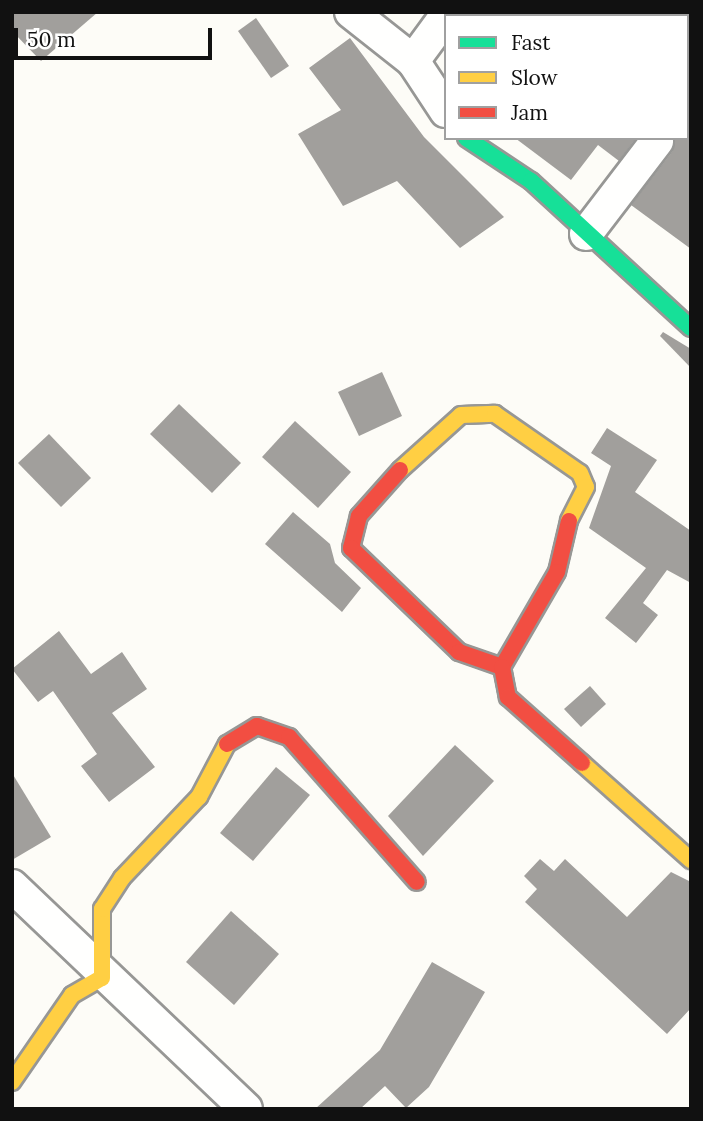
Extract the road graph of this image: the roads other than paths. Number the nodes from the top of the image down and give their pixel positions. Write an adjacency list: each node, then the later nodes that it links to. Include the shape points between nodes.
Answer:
1 (351, 12): 3 (street)
2 (444, 19): 3 (street)
3 (412, 61): 4 (street)
4 (444, 108)
5 (469, 140): 7 (street, via 531,181)
6 (657, 141): 7 (street)
7 (586, 234): 8 (street)
8 (691, 328)
9 (502, 667): 9 (street, via 557,572 572,506 586,487 580,473 495,414 476,412 461,415 376,492 359,516 351,548 459,653); 10 (street, via 508,696)
10 (691, 860)
11 (417, 882): 13 (street, via 289,737 257,726 230,739 198,797 122,878 102,909)
12 (12, 886): 13 (street)
13 (102, 978): 14 (street, via 72,995); 15 (street)
14 (12, 1082)
15 (246, 1109)

